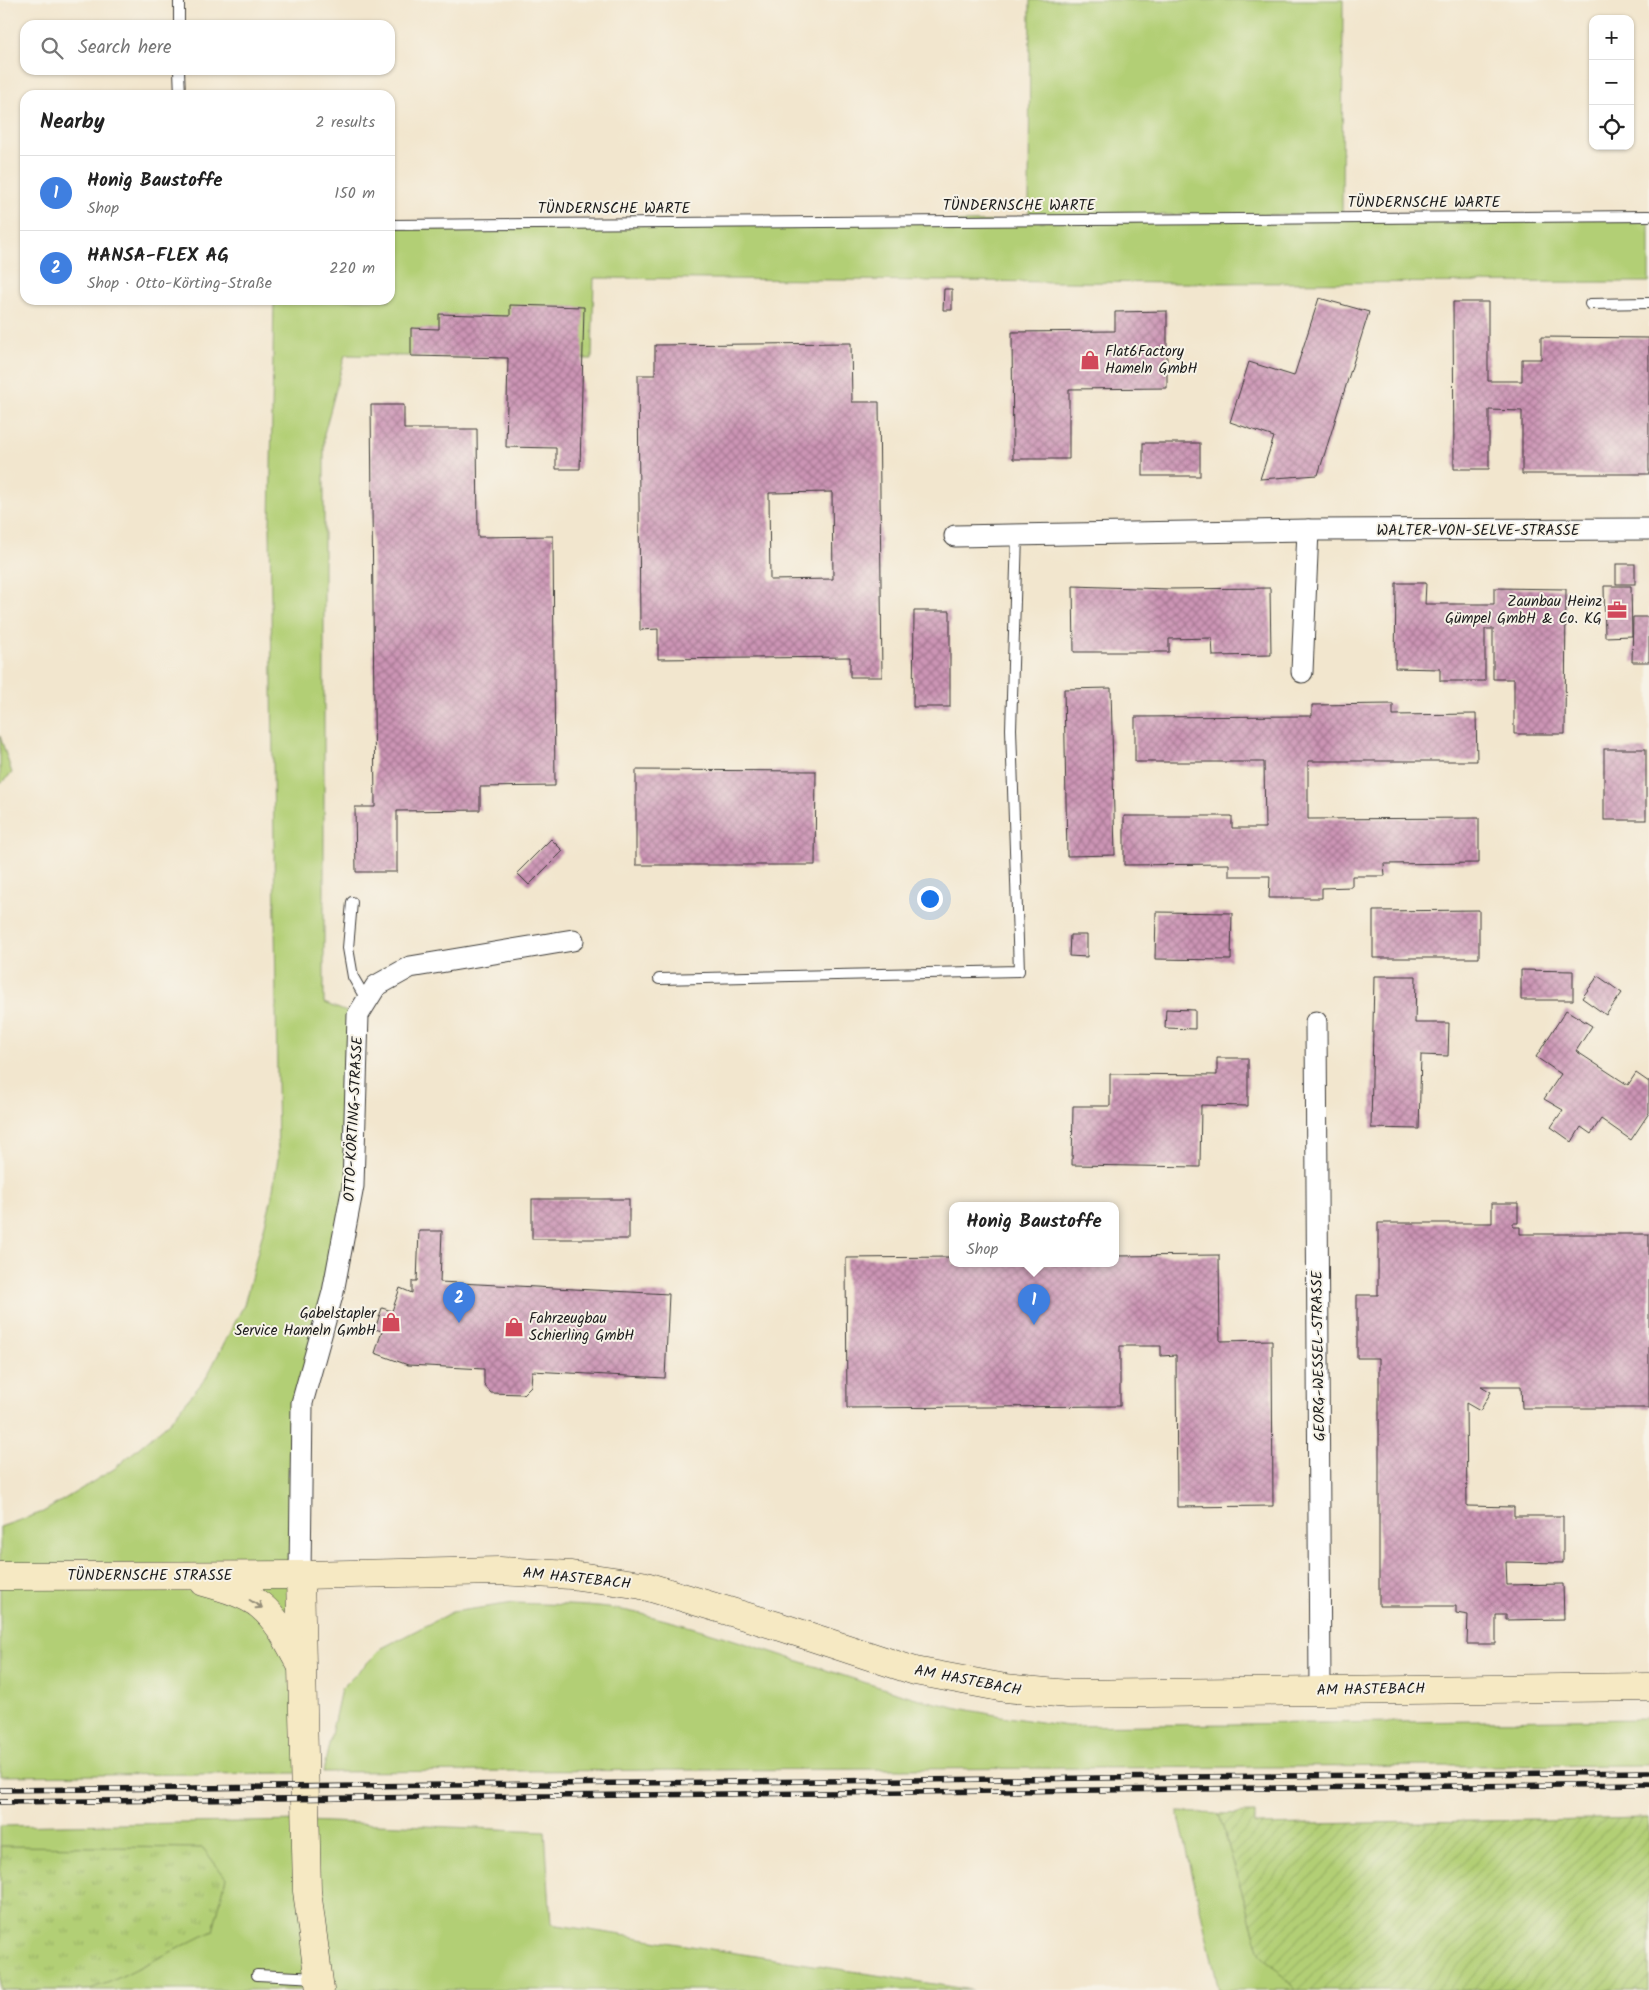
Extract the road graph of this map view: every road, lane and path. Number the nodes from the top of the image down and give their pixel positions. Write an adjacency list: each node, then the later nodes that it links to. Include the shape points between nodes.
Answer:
1 (179, 0): 2 (lane)
2 (179, 20)
3 (180, 75): 4 (lane)
4 (180, 90)
5 (1649, 216): 6 (lane, TÜNDERNSCHE WARTE)
6 (395, 225)
7 (1649, 303): 8 (lane)
8 (1590, 304)
9 (1649, 529): 10 (street, WALTER-VON-SELVE-STRASSE)
10 (1308, 530): 11 (street, WALTER-VON-SELVE-STRASSE); 13 (street)
11 (1017, 535): 12 (street, WALTER-VON-SELVE-STRASSE); 16 (lane, via 1011,730 1019,971)
12 (954, 536)
13 (1302, 672)
14 (352, 902): 17 (lane, via 348,948 353,977)
15 (573, 940): 17 (street, OTTO-KÖRTING-STRASSE, via 410,967 376,986)
16 (659, 979)
17 (367, 1001): 20 (street, OTTO-KÖRTING-STRASSE, via 358,1015 353,1186 333,1292 302,1403)
18 (1316, 1022): 24 (street, GEORG-WESSEL-STRASSE)
19 (178, 1575): 20 (main road, TÜNDERNSCHE STRASSE); 21 (main road, TÜNDERNSCHE STRASSE); 22 (main road, one-way to 22, via 226,1588 260,1605 280,1627)
20 (300, 1575): 22 (main road); 24 (main road, AM HASTEBACH, via 500,1571 571,1575 642,1585 915,1671 1036,1692)
21 (0, 1576)
22 (301, 1664): 26 (main road, via 307,1891)
23 (1649, 1687): 24 (main road, AM HASTEBACH)
24 (1320, 1690)
25 (257, 1975): 26 (lane)
26 (320, 1984)

